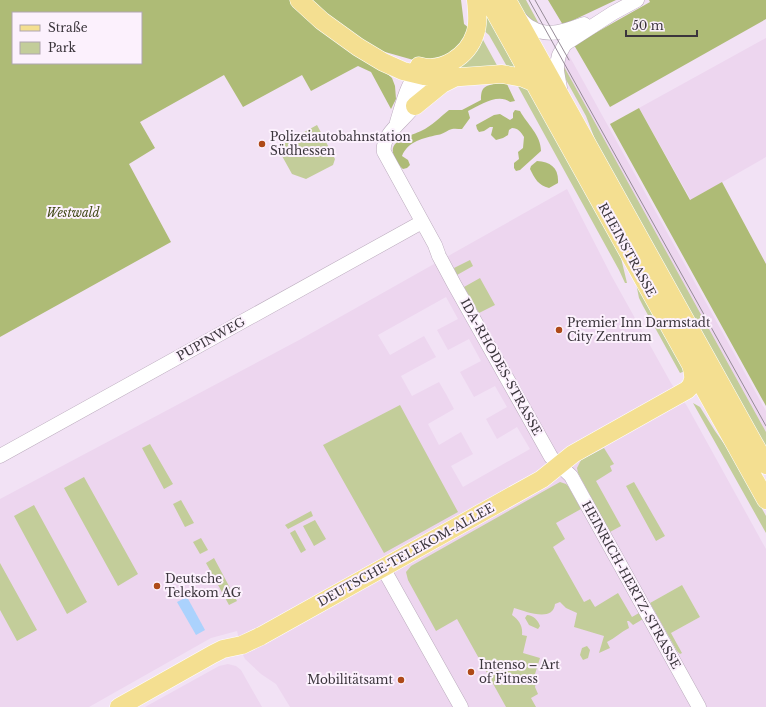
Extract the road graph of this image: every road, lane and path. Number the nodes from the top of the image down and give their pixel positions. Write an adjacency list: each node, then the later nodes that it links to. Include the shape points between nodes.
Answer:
1 (476, 0): 10 (main road, via 477,28 465,52 445,65)
2 (488, 0): 12 (main road, RHEINSTRASSE)
3 (507, 0): 7 (main road, RHEINSTRASSE)
4 (637, 0): 6 (street)
5 (300, 1): 8 (main road)
6 (613, 13): 7 (street, via 554,33 531,28); 13 (street, via 562,48 556,72)
7 (516, 16): 13 (main road, RHEINSTRASSE)
8 (358, 47): 9 (main road); 10 (main road)
9 (392, 67): 10 (main road); 14 (street)
10 (420, 72): 11 (main road); 14 (street, via 422,88)
11 (454, 78): 12 (main road, via 502,74); 14 (main road)
12 (535, 83): 16 (main road, RHEINSTRASSE)
13 (562, 96): 19 (main road, RHEINSTRASSE)
14 (409, 104): 15 (street, via 384,142 384,152)
15 (422, 222): 17 (street, PUPINWEG); 18 (street, IDA-RHODES-STRASSE, via 550,457)
16 (691, 365): 18 (main road, DEUTSCHE-TELEKOM-ALLEE, via 693,380 687,390 572,454); 20 (main road, RHEINSTRASSE)
17 (0, 456)
18 (559, 465): 21 (main road, DEUTSCHE-TELEKOM-ALLEE, via 542,479); 24 (street, HEINRICH-HERTZ-STRASSE, via 570,476)
19 (766, 465)
20 (766, 500)
21 (383, 568): 22 (main road, DEUTSCHE-TELEKOM-ALLEE, via 261,636 242,645 223,649); 23 (street)
22 (119, 707)
23 (461, 707)
24 (700, 707)

